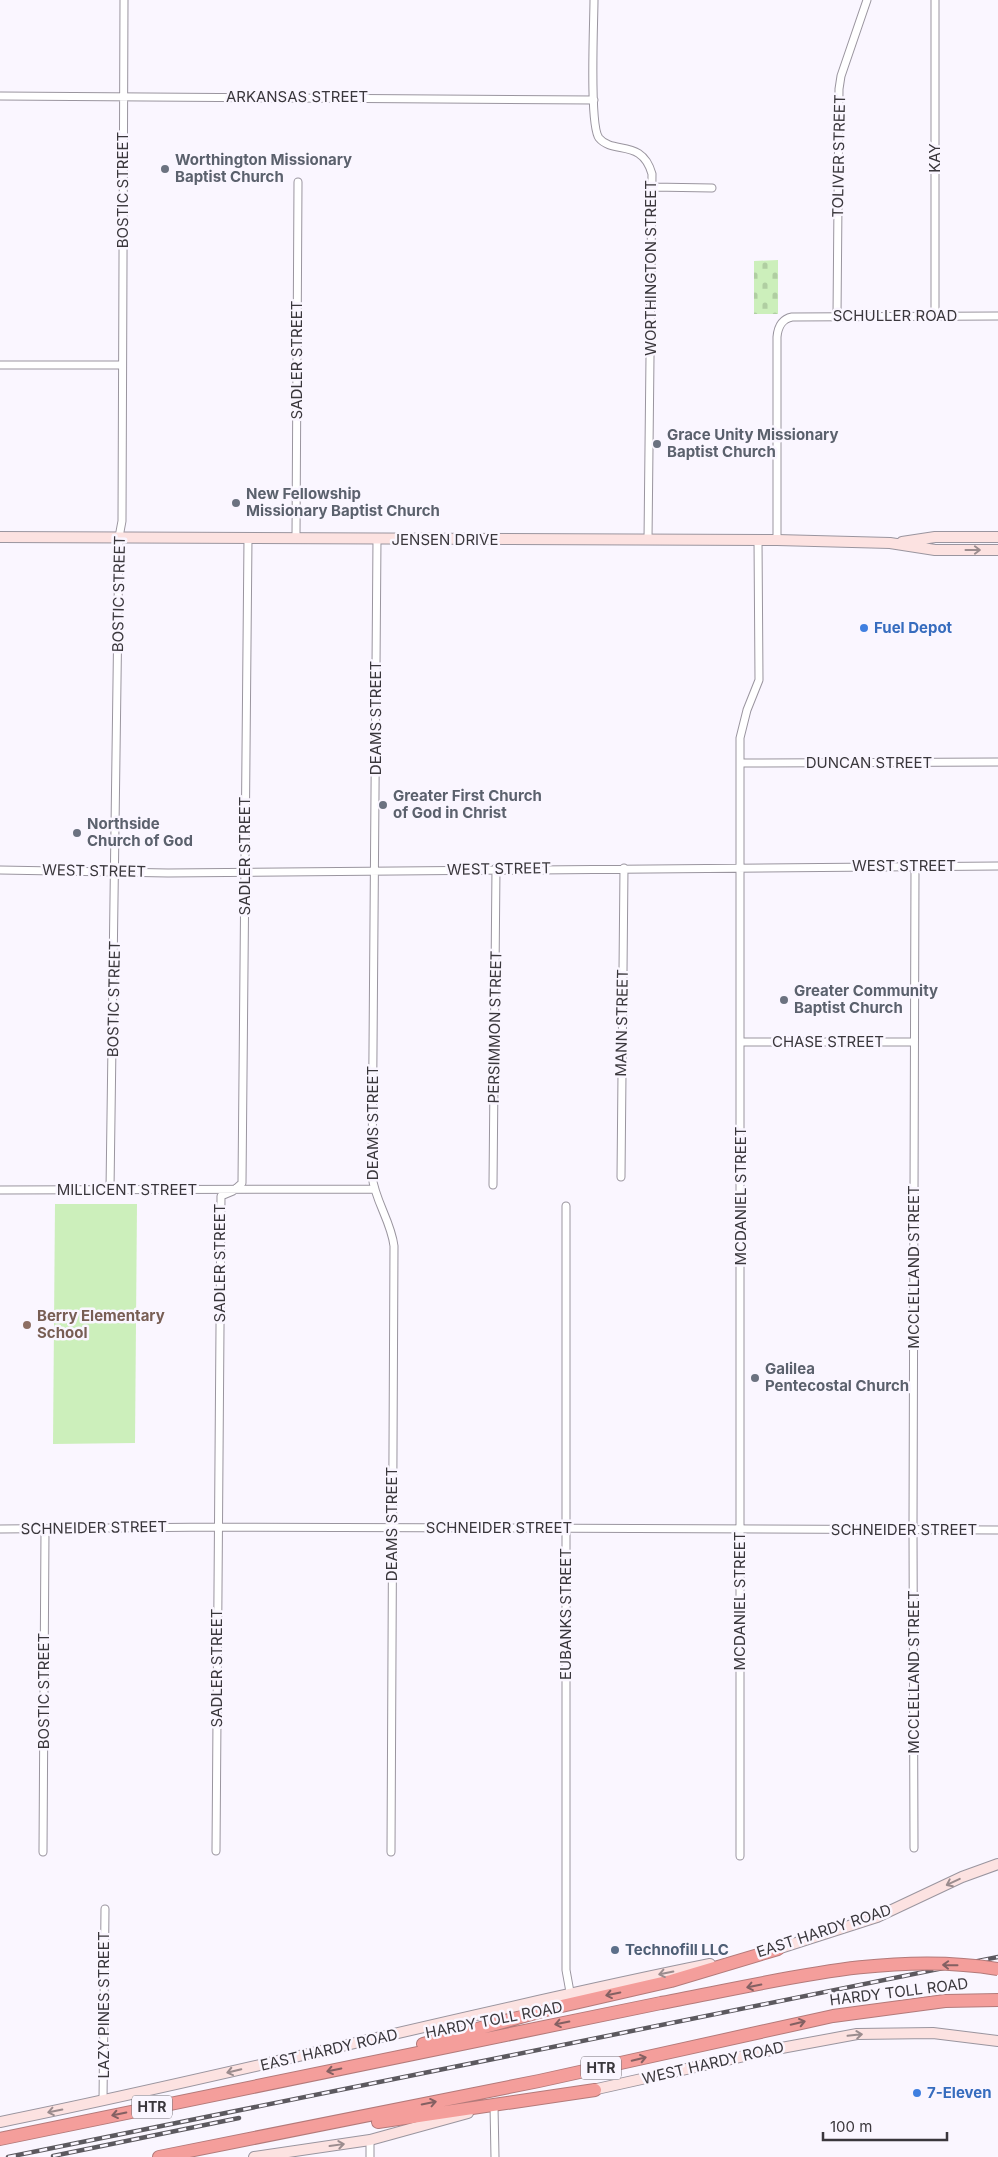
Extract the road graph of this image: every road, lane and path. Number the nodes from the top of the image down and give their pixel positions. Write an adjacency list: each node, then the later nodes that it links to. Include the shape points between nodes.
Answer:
1 (124, 0): 6 (street, BOSTIC STREET)
2 (594, 0): 7 (street, WORTHINGTON STREET)
3 (867, 0): 11 (street, TOLIVER STREET, via 839,89)
4 (935, 0): 12 (street, KAY)
5 (0, 96): 6 (street, ARKANSAS STREET)
6 (123, 96): 7 (street, ARKANSAS STREET); 15 (street, BOSTIC STREET)
7 (594, 100): 9 (street, WORTHINGTON STREET, via 597,135 602,141 641,155 649,165)
8 (298, 182): 18 (street, SADLER STREET)
9 (652, 187): 10 (street); 23 (street, WORTHINGTON STREET)
10 (712, 188)
11 (838, 316): 12 (street, SCHULLER ROAD); 25 (street, SCHULLER ROAD, via 786,318 778,329)
12 (935, 316): 13 (street, SCHULLER ROAD)
13 (998, 316)
14 (0, 365): 15 (street)
15 (122, 365): 17 (street, BOSTIC STREET, via 122,521)
16 (0, 537): 17 (main road, JENSEN DRIVE)
17 (118, 537): 21 (main road, JENSEN DRIVE); 39 (street, BOSTIC STREET)
18 (296, 537): 21 (main road, JENSEN DRIVE); 22 (main road, JENSEN DRIVE)
19 (956, 537): 20 (main road, JENSEN DRIVE); 26 (main road, JENSEN DRIVE); 27 (main road)
20 (998, 537)
21 (248, 538): 37 (street, SADLER STREET)
22 (377, 540): 23 (main road, JENSEN DRIVE); 38 (street, DEAMS STREET)
23 (648, 540): 24 (main road, JENSEN DRIVE)
24 (758, 540): 25 (main road, JENSEN DRIVE); 30 (street, MCDANIEL STREET, via 758,680 743,724)
25 (777, 540): 26 (main road, JENSEN DRIVE)
26 (890, 543): 27 (main road, JENSEN DRIVE)
27 (956, 550): 28 (main road, JENSEN DRIVE, one-way to 28)
28 (998, 550)
29 (998, 762): 30 (street, DUNCAN STREET)
30 (740, 763): 33 (street, MCDANIEL STREET)
31 (915, 866): 32 (street, WEST STREET); 33 (street, WEST STREET); 41 (street, MCCLELLAND STREET)
32 (998, 866)
33 (740, 867): 35 (street, WEST STREET); 40 (street, MCDANIEL STREET)
34 (496, 868): 35 (street, WEST STREET); 38 (street, WEST STREET); 43 (street, PERSIMMON STREET)
35 (624, 868): 42 (street, MANN STREET)
36 (0, 870): 39 (street, WEST STREET)
37 (244, 871): 38 (street, WEST STREET); 39 (street, WEST STREET); 47 (street, SADLER STREET, via 242,1183)
38 (375, 871): 46 (street, DEAMS STREET)
39 (116, 872): 44 (street, BOSTIC STREET)
40 (741, 1042): 41 (street, CHASE STREET); 54 (street, MCDANIEL STREET)
41 (914, 1042): 55 (street, MCCLELLAND STREET)
42 (621, 1178)
43 (493, 1185)
44 (110, 1189): 45 (street, MILLICENT STREET); 47 (street, MILLICENT STREET)
45 (0, 1190)
46 (373, 1190): 47 (street, MILLICENT STREET); 50 (street, DEAMS STREET, via 392,1231 394,1246)
47 (233, 1191): 49 (street, SADLER STREET, via 221,1196)
48 (566, 1206): 51 (street, EUBANKS STREET)
49 (218, 1527): 50 (street, SCHNEIDER STREET); 53 (street, SCHNEIDER STREET); 58 (street, SADLER STREET)
50 (392, 1528): 51 (street, SCHNEIDER STREET); 60 (street, DEAMS STREET)
51 (566, 1528): 54 (street, SCHNEIDER STREET); 66 (street, EUBANKS STREET, via 566,1970)
52 (0, 1529): 53 (street, SCHNEIDER STREET)
53 (45, 1530): 59 (street, BOSTIC STREET)
54 (740, 1530): 55 (street, SCHNEIDER STREET); 61 (street, MCDANIEL STREET)
55 (913, 1530): 56 (street, SCHNEIDER STREET); 57 (street, MCCLELLAND STREET)
56 (998, 1530)
57 (914, 1848)
58 (216, 1851)
59 (43, 1852)
60 (391, 1852)
61 (740, 1856)
62 (998, 1864): 64 (main road, EAST HARDY ROAD, one-way to 64, via 962,1877 877,1917)
63 (105, 1909): 71 (street, LAZY PINES STREET)
64 (778, 1949): 66 (main road, EAST HARDY ROAD, one-way to 66); 69 (highway, one-way to 69, via 671,1981 455,2034)
65 (998, 1969): 69 (highway, HARDY TOLL ROAD / HTR, one-way to 69, bridge, via 976,1965 876,1965 844,1969)
66 (570, 1992): 71 (main road, EAST HARDY ROAD, one-way to 71)
67 (998, 2000): 76 (highway, HARDY TOLL ROAD / HTR, one-way to 67, via 540,2081 833,2016 945,2001)
68 (998, 2041): 70 (main road, WEST HARDY ROAD, one-way to 68, via 857,2034 933,2033)
69 (362, 2064): 74 (highway, HARDY TOLL ROAD / HTR, one-way to 74)
70 (595, 2090): 72 (main road, WEST HARDY ROAD); 76 (highway)
71 (103, 2101): 73 (main road, EAST HARDY ROAD, one-way to 73)
72 (494, 2106): 75 (main road, WEST HARDY ROAD); 80 (street)
73 (0, 2122)
74 (0, 2139)
75 (370, 2140): 78 (main road, WEST HARDY ROAD, one-way to 75); 79 (street)
76 (227, 2144): 77 (highway, HARDY TOLL ROAD / HTR)
77 (158, 2157)
78 (254, 2157)
79 (370, 2157)
80 (495, 2157)

